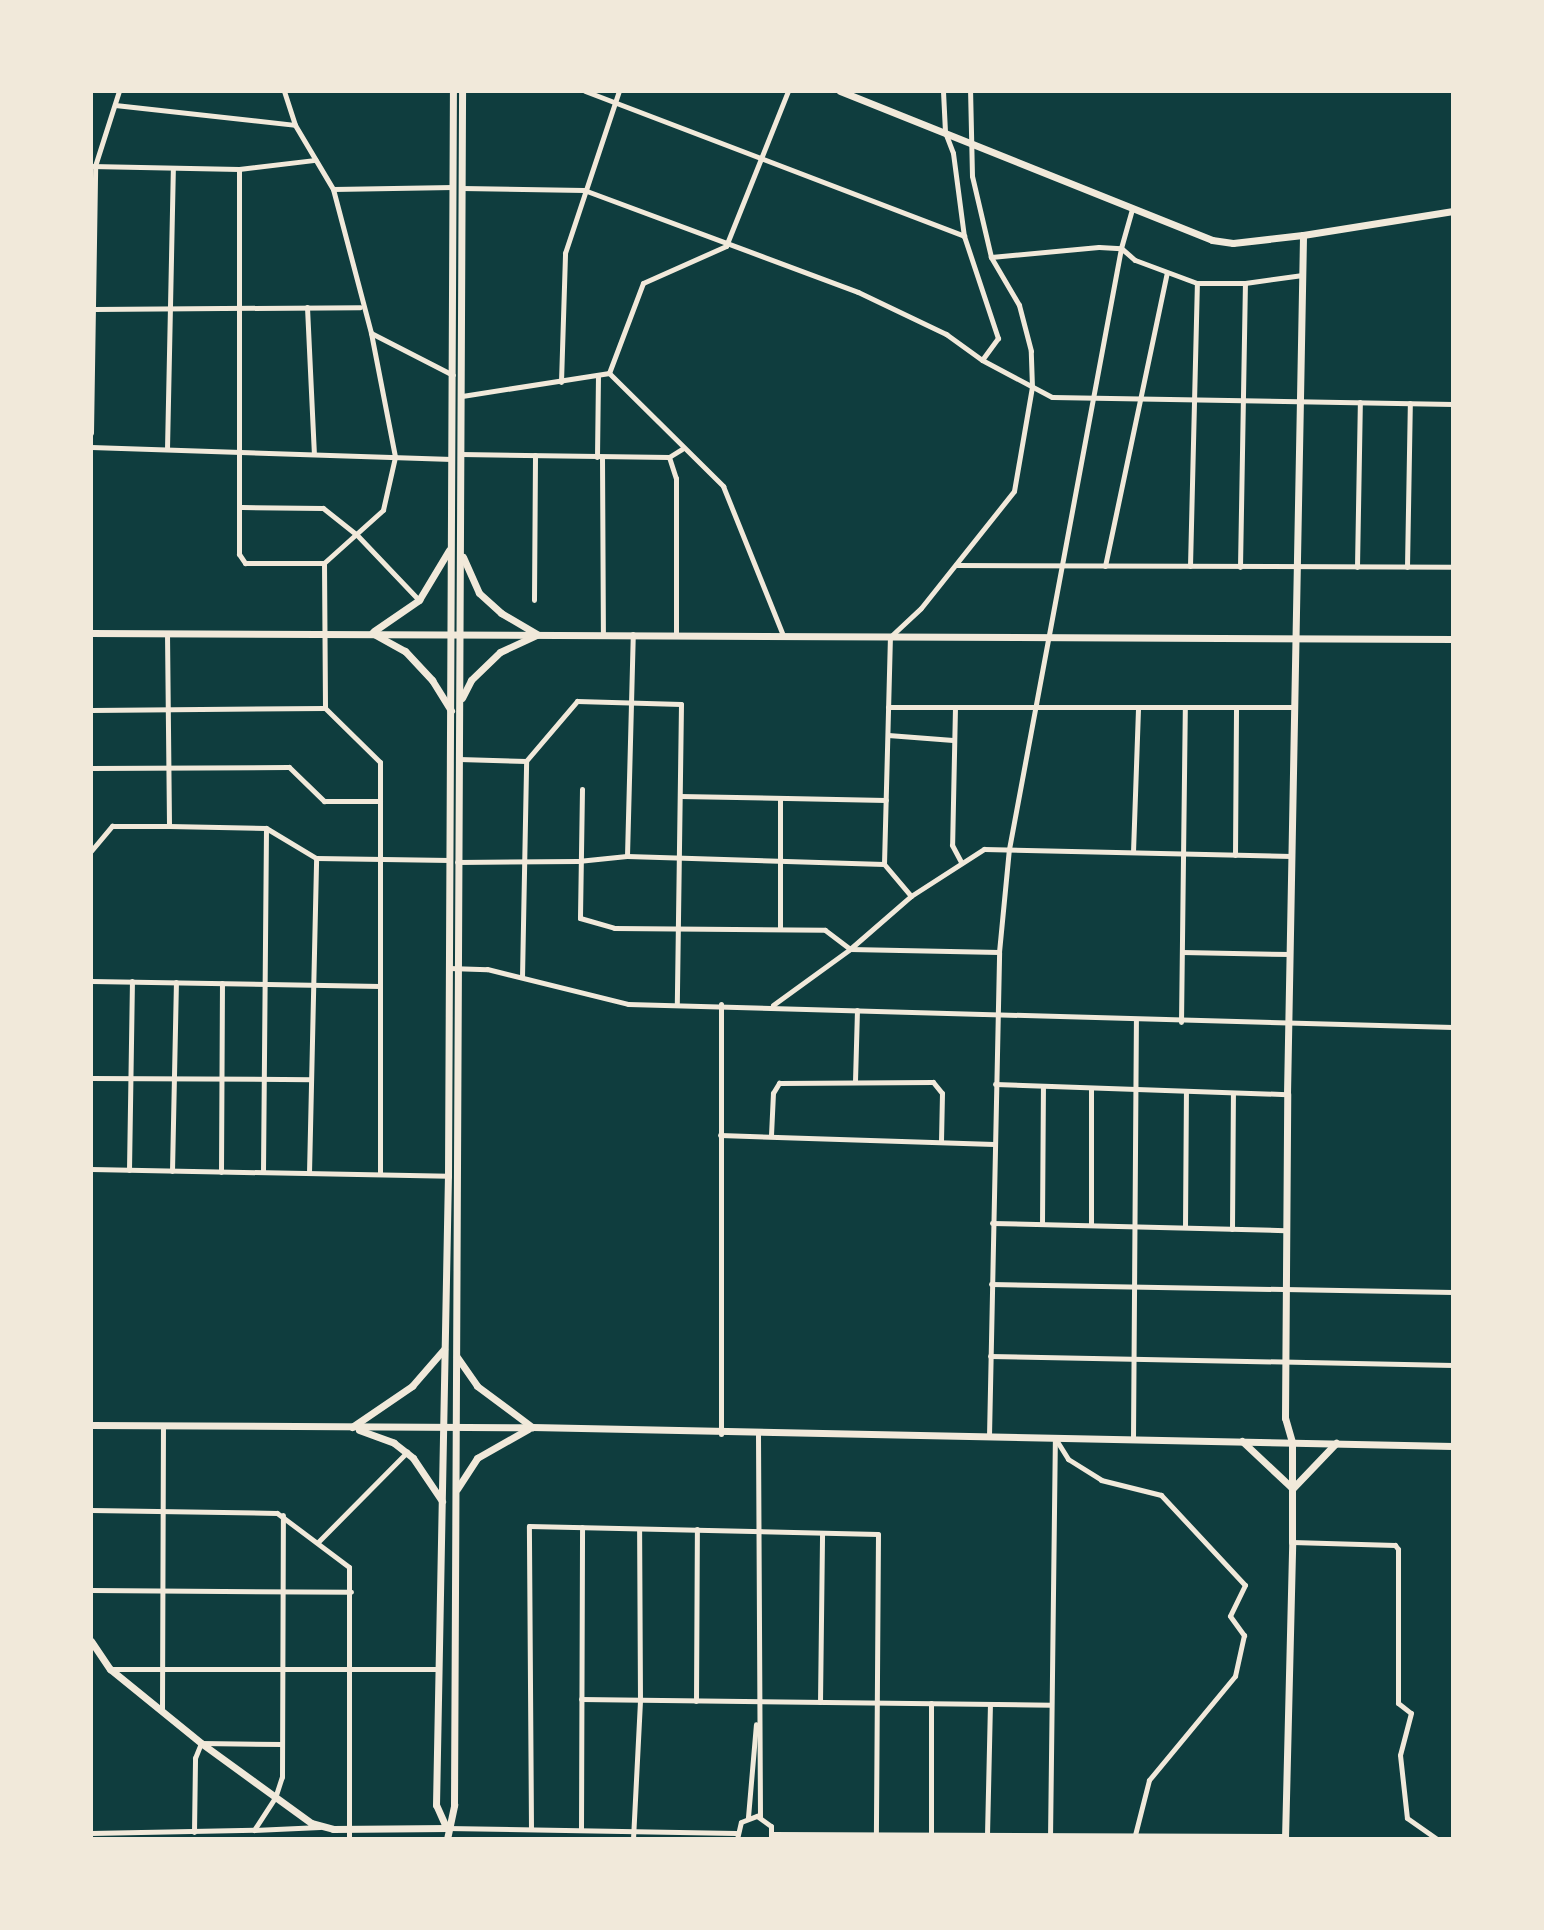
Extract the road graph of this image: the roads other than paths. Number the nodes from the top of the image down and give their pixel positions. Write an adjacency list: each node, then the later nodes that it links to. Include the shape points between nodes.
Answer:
1 (119, 91): 12 (street)
2 (284, 91): 13 (street)
3 (453, 91): 21 (street)
4 (462, 91): 22 (street)
5 (585, 91): 11 (street)
6 (619, 91): 11 (street)
7 (789, 91): 17 (street)
8 (840, 91): 14 (street)
9 (943, 91): 14 (street)
10 (970, 91): 15 (street)
11 (614, 102): 17 (street); 24 (street)
12 (115, 106): 13 (street); 18 (street)
13 (295, 125): 16 (street)
14 (945, 132): 15 (street); 28 (street, via 953,153)
15 (972, 144): 25 (street); 31 (street, via 972,176)
16 (315, 160): 20 (street); 23 (street)
17 (760, 161): 28 (street); 29 (street)
18 (93, 166): 19 (street); 40 (street)
19 (173, 168): 20 (street); 38 (street)
20 (239, 169): 39 (street)
21 (453, 187): 23 (street); 44 (street)
22 (462, 188): 24 (street); 48 (street)
23 (332, 189): 37 (street)
24 (584, 190): 29 (street); 46 (street, via 565,253)
25 (1132, 209): 27 (street, via 1212,240 1233,243); 30 (street)
26 (1453, 211): 27 (street)
27 (1303, 235): 33 (street)
28 (964, 236): 42 (street, via 998,338)
29 (726, 246): 42 (street, via 858,292 946,334); 43 (street, via 643,283)
30 (1121, 248): 31 (street); 32 (street, via 1135,260); 49 (street)
31 (991, 257): 47 (street, via 1019,305 1031,351)
32 (1167, 273): 34 (street); 50 (street)
33 (1302, 275): 35 (street); 53 (street)
34 (1197, 283): 35 (street); 51 (street)
35 (1245, 283): 52 (street)
36 (307, 307): 37 (street); 39 (street); 62 (street)
37 (360, 307): 41 (street)
38 (169, 308): 39 (street); 40 (street); 59 (street)
39 (239, 308): 61 (street)
40 (93, 309): 57 (street)
41 (371, 333): 44 (street); 65 (street)
42 (982, 360): 47 (street)
43 (608, 373): 45 (street); 60 (street)
44 (453, 375): 68 (street)
45 (598, 377): 46 (street); 66 (street)
46 (561, 382): 48 (street)
47 (1032, 387): 49 (street, via 1052,397); 74 (street, via 1014,491)
48 (462, 396): 63 (street)
49 (1094, 398): 50 (street); 75 (street)
50 (1140, 399): 51 (street); 76 (street)
51 (1194, 400): 52 (street); 77 (street)
52 (1244, 400): 53 (street); 78 (street)
53 (1300, 401): 54 (street); 79 (street)
54 (1360, 402): 55 (street); 80 (street)
55 (1410, 403): 56 (street); 81 (street)
56 (1453, 404)
57 (91, 433)
58 (91, 447): 59 (street)
59 (167, 449): 61 (street)
60 (682, 449): 67 (street); 95 (street, via 723,486)
61 (241, 452): 62 (street); 69 (street)
62 (314, 454): 65 (street)
63 (461, 454): 64 (street); 72 (street)
64 (536, 456): 66 (street); 84 (street)
65 (395, 457): 68 (street); 70 (street, via 383,510)
66 (599, 457): 67 (street); 92 (street)
67 (669, 457): 94 (street, via 676,478)
68 (452, 459): 71 (street)
69 (242, 507): 70 (street, via 324,508); 73 (street, via 239,554 245,563)
70 (357, 535): 73 (street); 83 (street)
71 (451, 546): 83 (street); 85 (street)
72 (461, 553): 86 (street); 91 (street, via 479,593 501,613)
73 (324, 563): 90 (street)
74 (956, 565): 75 (street); 96 (street, via 922,608)
75 (1064, 566): 76 (street); 97 (street)
76 (1105, 566): 77 (street)
77 (1190, 566): 78 (street)
78 (1240, 566): 79 (street)
79 (1297, 567): 80 (street); 98 (street)
80 (1357, 567): 81 (street)
81 (1407, 567): 82 (street)
82 (1453, 567)
83 (419, 600): 87 (street)
84 (534, 600)
85 (452, 631): 86 (street); 87 (street); 112 (street)
86 (462, 631): 91 (street); 101 (street)
87 (371, 632): 90 (street); 112 (street, via 405,651 432,680)
88 (91, 633): 89 (street)
89 (167, 633): 90 (street); 110 (street)
90 (325, 633): 106 (street)
91 (537, 634): 92 (street); 101 (street, via 500,652 471,680)
92 (603, 634): 93 (street)
93 (633, 634): 94 (street); 100 (street)
94 (676, 634): 95 (street)
95 (783, 635): 96 (street)
96 (890, 636): 97 (street); 107 (street)
97 (1050, 638): 98 (street); 109 (street)
98 (1296, 638): 99 (street); 105 (street)
99 (1453, 639)
100 (631, 701): 116 (street, via 577,701); 120 (street, via 681,704); 131 (street)
101 (460, 702): 115 (street)
102 (1138, 707): 103 (street); 109 (street); 128 (street)
103 (1185, 707): 104 (street); 129 (street)
104 (1236, 707): 105 (street); 130 (street)
105 (1294, 707): 132 (street)
106 (325, 708): 110 (street); 123 (street, via 380,762)
107 (888, 708): 108 (street); 113 (street)
108 (955, 708): 109 (street); 114 (street)
109 (1034, 708): 126 (street)
110 (167, 709): 111 (street); 117 (street)
111 (91, 710)
112 (452, 713): 137 (street)
113 (888, 735): 114 (street); 122 (street)
114 (953, 740): 140 (street, via 952,845)
115 (459, 759): 116 (street); 137 (street)
116 (526, 761): 136 (street)
117 (168, 765): 118 (street); 123 (street, via 289,767 324,802); 124 (street)
118 (91, 768)
119 (582, 789): 138 (street)
120 (680, 796): 121 (street); 134 (street)
121 (780, 799): 122 (street); 139 (street)
122 (886, 800): 141 (street)
123 (380, 801): 135 (street)
124 (169, 826): 125 (street); 127 (street, via 112,826)
125 (266, 828): 133 (street); 155 (street)
126 (1009, 849): 128 (street); 140 (street, via 984,849); 146 (street)
127 (91, 851)
128 (1133, 852): 129 (street)
129 (1183, 853): 130 (street); 147 (street)
130 (1235, 855): 132 (street)
131 (627, 856): 134 (street); 138 (street)
132 (1292, 856): 148 (street)
133 (316, 858): 135 (street); 156 (street)
134 (679, 858): 139 (street); 143 (street)
135 (380, 859): 137 (street); 157 (street)
136 (523, 860): 137 (street); 138 (street); 150 (street)
137 (454, 861): 149 (street)
138 (578, 861): 143 (street, via 580,918 614,928)
139 (781, 861): 141 (street); 144 (street)
140 (961, 862): 142 (street)
141 (884, 864): 142 (street)
142 (911, 896): 145 (street)
143 (678, 928): 144 (street); 158 (street)
144 (780, 929): 145 (street, via 825,930)
145 (850, 949): 146 (street); 160 (street)
146 (999, 952): 162 (street)
147 (1182, 952): 148 (street); 164 (street)
148 (1290, 954): 165 (street)
149 (453, 968): 150 (street); 192 (street); 205 (street)
150 (522, 977): 158 (street, via 628,1004)
151 (91, 981): 152 (street)
152 (132, 981): 153 (street); 168 (street)
153 (176, 982): 154 (street); 169 (street)
154 (222, 983): 155 (street); 170 (street)
155 (265, 985): 156 (street); 171 (street)
156 (313, 985): 157 (street); 172 (street)
157 (380, 986): 191 (street)
158 (677, 1004): 159 (street)
159 (721, 1004): 160 (street); 181 (street)
160 (773, 1005): 161 (street)
161 (856, 1010): 162 (street); 173 (street)
162 (998, 1015): 163 (street); 174 (street)
163 (1136, 1020): 164 (street); 177 (street)
164 (1181, 1022): 165 (street)
165 (1288, 1025): 166 (street); 180 (street)
166 (1453, 1027)
167 (91, 1078): 168 (street)
168 (130, 1078): 169 (street); 186 (street)
169 (173, 1078): 170 (street); 187 (street)
170 (221, 1079): 171 (street); 188 (street)
171 (265, 1079): 172 (street); 189 (street)
172 (311, 1079): 190 (street)
173 (855, 1082): 182 (street, via 779,1083 773,1093); 183 (street, via 933,1082 942,1093)
174 (995, 1084): 175 (street); 184 (street)
175 (1043, 1087): 176 (street); 194 (street)
176 (1091, 1088): 177 (street); 195 (street)
177 (1136, 1089): 178 (street); 196 (street)
178 (1186, 1091): 179 (street); 197 (street)
179 (1233, 1094): 180 (street); 198 (street)
180 (1287, 1094): 199 (street)
181 (720, 1135): 182 (street); 216 (street)
182 (771, 1135): 183 (street)
183 (941, 1142): 184 (street)
184 (994, 1144): 193 (street)
185 (91, 1169): 186 (street)
186 (129, 1170): 187 (street)
187 (172, 1171): 188 (street)
188 (221, 1172): 189 (street)
189 (263, 1172): 190 (street)
190 (309, 1173): 191 (street)
191 (380, 1174): 192 (street)
192 (447, 1176): 204 (street)
193 (992, 1223): 194 (street); 200 (street)
194 (1042, 1224): 195 (street)
195 (1091, 1224): 196 (street)
196 (1134, 1226): 197 (street); 201 (street)
197 (1185, 1227): 198 (street)
198 (1232, 1229): 199 (street)
199 (1285, 1230): 202 (street)
200 (991, 1284): 201 (street); 206 (street)
201 (1133, 1286): 202 (street); 207 (street)
202 (1285, 1289): 203 (street); 208 (street)
203 (1453, 1292)
204 (444, 1349): 212 (street, via 412,1386); 213 (street)
205 (456, 1354): 214 (street); 215 (street, via 477,1386)
206 (990, 1356): 207 (street); 218 (street)
207 (1133, 1359): 208 (street); 220 (street)
208 (1285, 1362): 209 (street); 222 (street, via 1285,1418)
209 (1453, 1365)
210 (91, 1426): 211 (street)
211 (163, 1427): 212 (street); 230 (street)
212 (352, 1427): 213 (street); 225 (street)
213 (443, 1427): 214 (street); 228 (street)
214 (455, 1427): 215 (street); 227 (street)
215 (532, 1427): 216 (street); 227 (street, via 477,1458)
216 (721, 1434): 217 (street)
217 (758, 1435): 218 (street); 235 (street)
218 (989, 1436): 219 (street)
219 (1055, 1438): 220 (street); 257 (street); 280 (street, via 1068,1459 1101,1480 1161,1495 1245,1585 1230,1616 1244,1635 1235,1676 1149,1780)
220 (1133, 1439): 221 (street)
221 (1242, 1440): 222 (street); 226 (street)
222 (1292, 1442): 223 (street); 226 (street)
223 (1336, 1443): 224 (street); 226 (street)
224 (1453, 1446)
225 (407, 1452): 228 (street); 237 (street)
226 (1292, 1489): 238 (street)
227 (455, 1493): 266 (street, via 454,1805)
228 (442, 1502): 248 (street)
229 (91, 1510): 230 (street)
230 (163, 1510): 231 (street); 240 (street)
231 (283, 1515): 237 (street); 241 (street)
232 (582, 1527): 233 (street); 249 (street); 267 (street, via 529,1526)
233 (639, 1528): 234 (street); 250 (street)
234 (697, 1530): 235 (street); 251 (street)
235 (757, 1531): 236 (street); 252 (street)
236 (822, 1533): 253 (street); 254 (street, via 878,1534)
237 (318, 1542): 242 (street, via 349,1567)
238 (1292, 1542): 281 (street); 285 (street, via 1395,1545 1398,1549 1398,1703 1411,1713 1400,1755 1407,1818)
239 (91, 1590): 240 (street)
240 (162, 1590): 241 (street); 247 (street)
241 (281, 1592): 242 (street); 244 (street)
242 (351, 1592): 245 (street)
243 (91, 1641): 246 (street)
244 (281, 1668): 245 (street); 247 (street); 261 (street)
245 (350, 1668): 248 (street); 268 (street)
246 (110, 1669): 247 (street); 258 (street)
247 (162, 1669): 258 (street)
248 (439, 1669): 266 (street, via 436,1805)
249 (580, 1699): 250 (street); 269 (street)
250 (640, 1700): 251 (street); 270 (street)
251 (696, 1701): 252 (street)
252 (757, 1702): 253 (street); 259 (street)
253 (820, 1702): 254 (street)
254 (878, 1702): 255 (street); 278 (street)
255 (931, 1703): 256 (street); 274 (street)
256 (990, 1704): 257 (street); 275 (street)
257 (1051, 1704): 279 (street)
258 (162, 1709): 260 (street)
259 (757, 1721): 263 (street); 264 (street)
260 (201, 1743): 261 (street); 262 (street); 272 (street, via 195,1758)
261 (282, 1744): 262 (street, via 282,1783)
262 (275, 1798): 265 (street); 271 (street)
263 (748, 1817): 264 (street); 276 (street)
264 (760, 1817): 277 (street)
265 (320, 1827): 268 (street); 271 (street)
266 (447, 1828): 267 (street); 268 (street); 283 (street)
267 (531, 1828): 269 (street)
268 (350, 1829): 282 (street)
269 (581, 1829): 270 (street)
270 (634, 1829): 276 (street); 284 (street)
271 (254, 1830): 272 (street)
272 (194, 1832): 273 (street)
273 (91, 1833)
274 (930, 1835): 275 (street); 278 (street)
275 (988, 1835): 279 (street)
276 (737, 1836)
277 (772, 1837): 278 (street)
278 (876, 1837)
279 (1050, 1837): 280 (street)
280 (1134, 1837): 281 (street)
281 (1285, 1838)
282 (349, 1839)
283 (447, 1839)
284 (633, 1839)
285 (1437, 1839)

